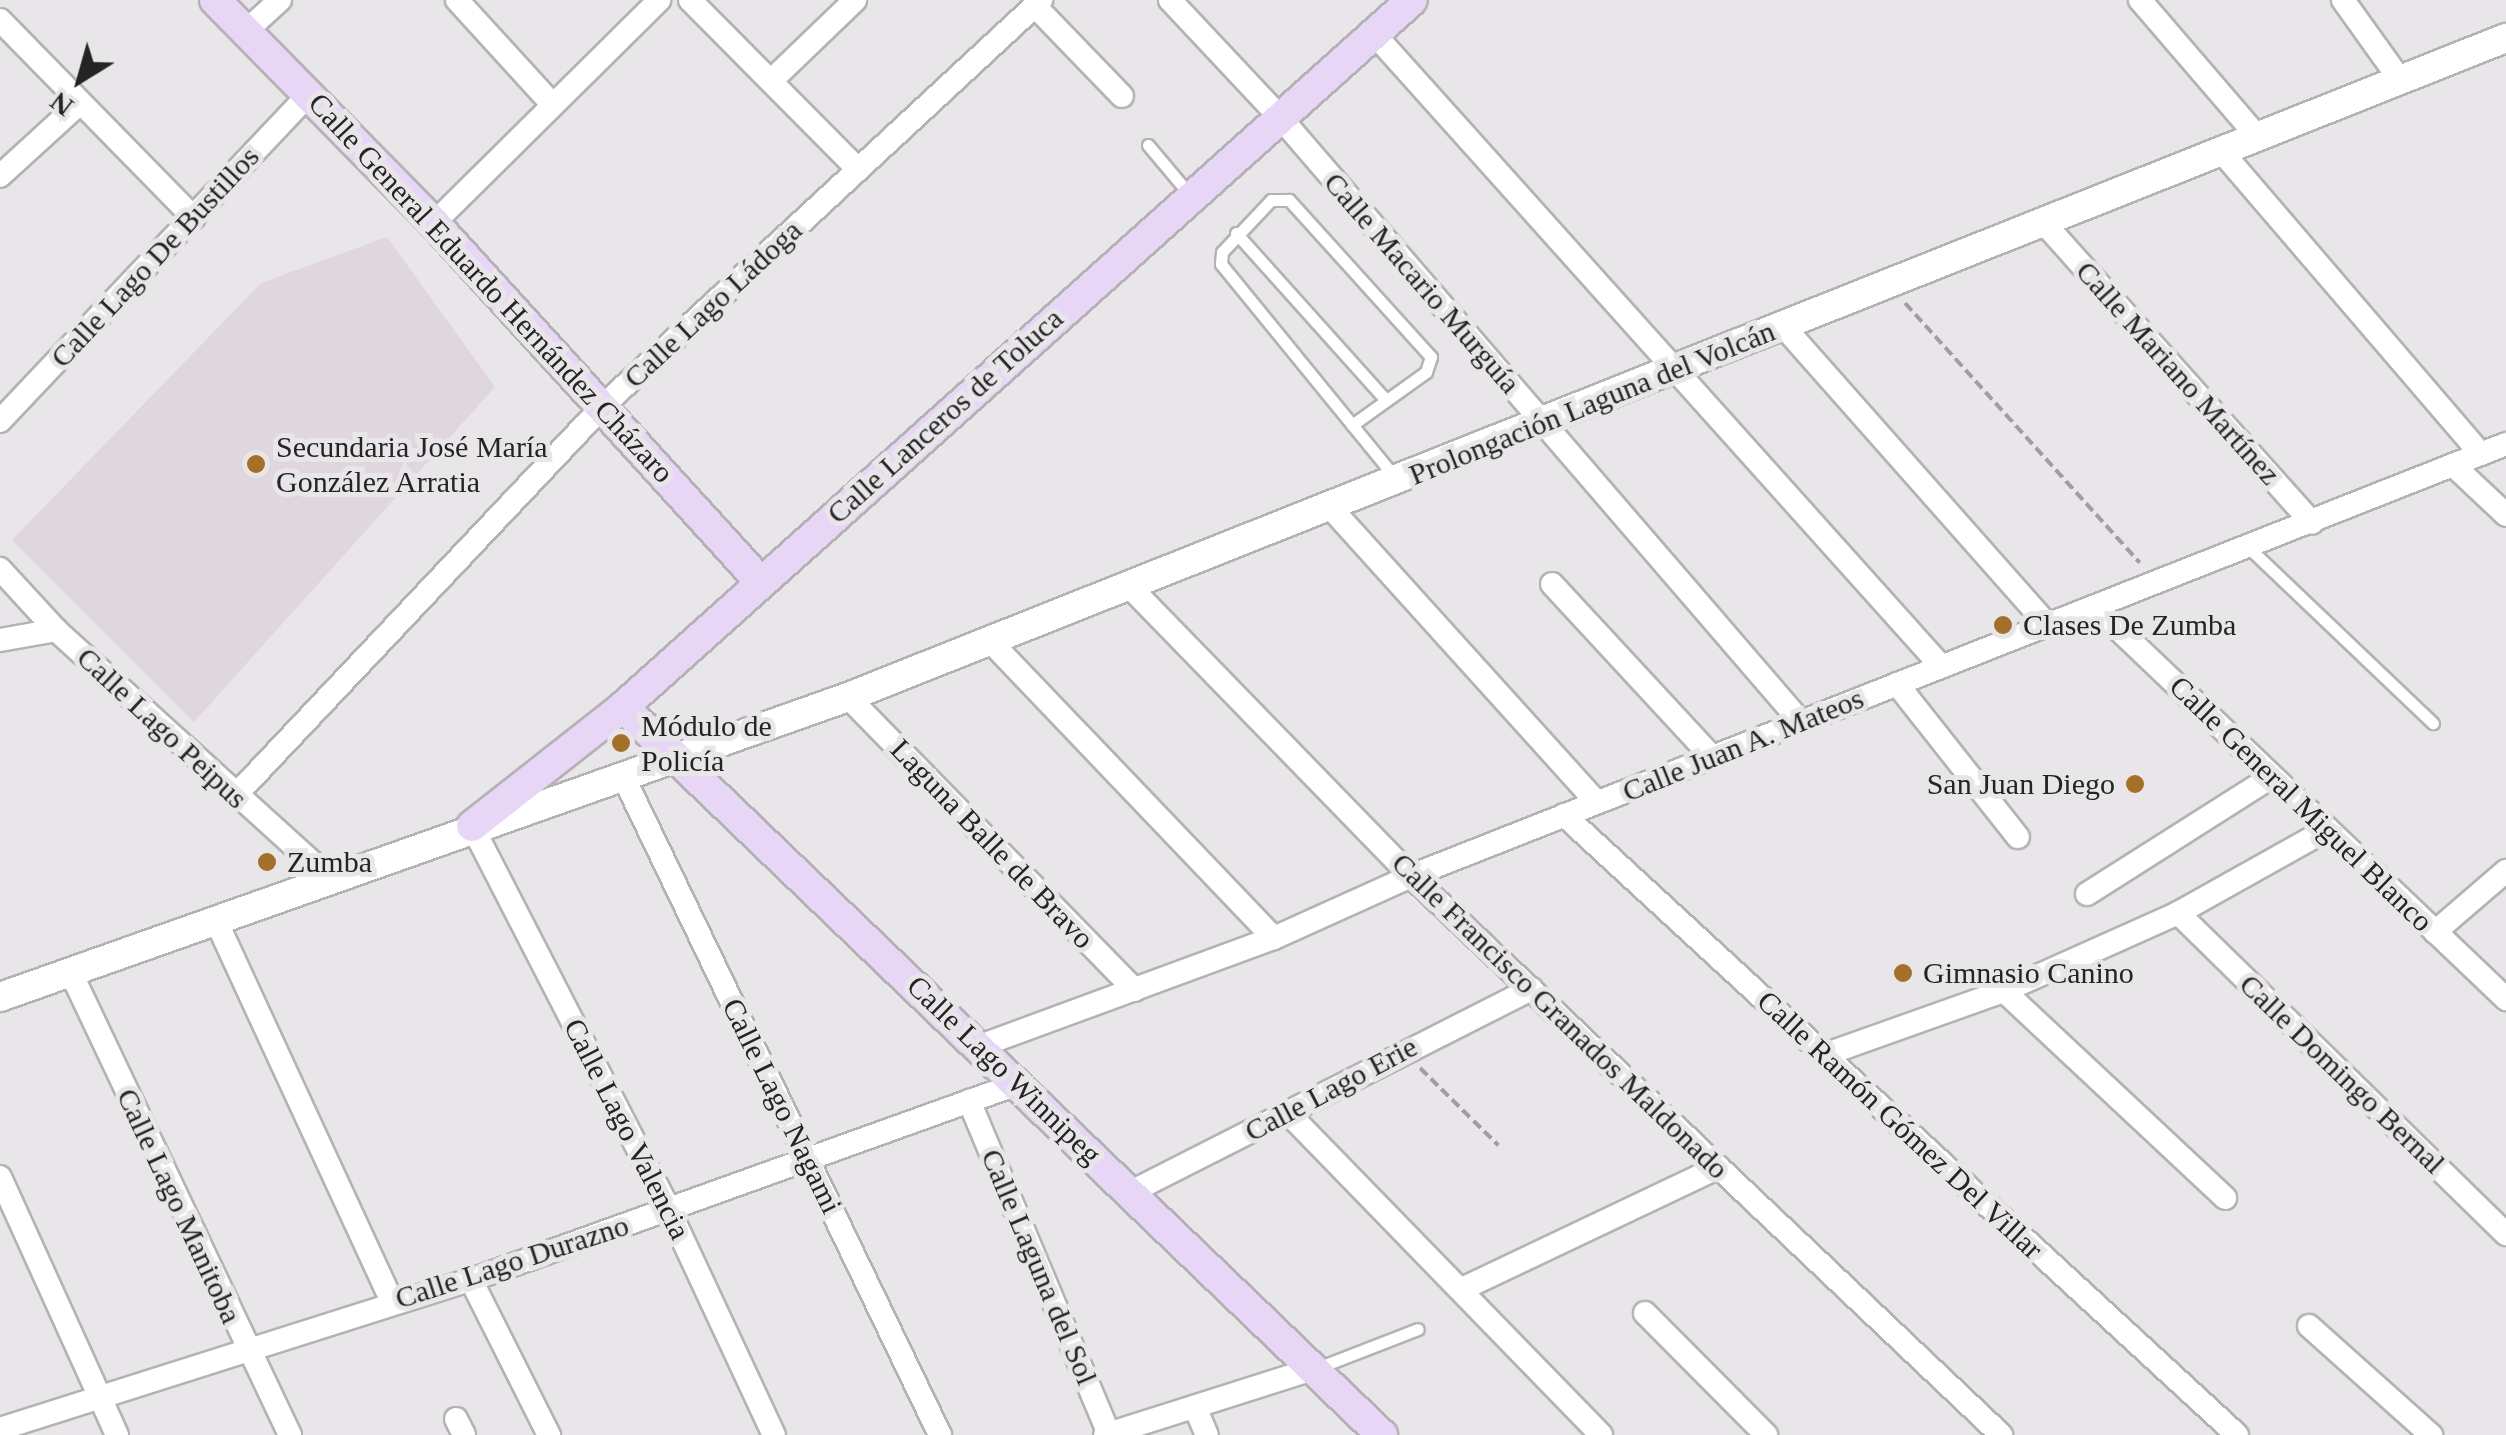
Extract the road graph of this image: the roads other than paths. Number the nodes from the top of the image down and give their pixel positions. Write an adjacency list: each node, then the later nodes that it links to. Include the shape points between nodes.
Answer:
1 (214, 0): 13 (main road, Calle General Eduardo Hernández Cházaro)
2 (280, 0): 13 (street)
3 (457, 0): 21 (street)
4 (658, 0): 21 (street)
5 (690, 0): 16 (street)
6 (855, 0): 16 (street)
7 (1170, 0): 22 (street, Calle Macario Murguía)
8 (1412, 0): 14 (main road, Calle Lanceros de Toluca)
9 (2140, 0): 23 (street)
10 (2344, 0): 17 (street)
11 (1038, 3): 19 (street); 26 (street, Calle Lago Ládoga)
12 (0, 20): 20 (street)
13 (246, 31): 18 (main road, Calle General Eduardo Hernández Cházaro)
14 (1374, 35): 22 (main road, Calle Lanceros de Toluca); 34 (street)
15 (2506, 38): 17 (street, Prolongación Laguna del Volcán)
16 (773, 79): 26 (street)
17 (2400, 80): 23 (street, Prolongación Laguna del Volcán)
18 (310, 93): 29 (street, Calle Lago De Bustillos); 31 (main road, Calle General Eduardo Hernández Cházaro)
19 (1122, 96)
20 (80, 103): 27 (street); 29 (street)
21 (551, 103): 31 (street)
22 (1279, 116): 28 (main road, Calle Lanceros de Toluca); 38 (street, Calle Macario Murguía)
23 (2258, 137): 25 (street, Prolongación Laguna del Volcán)
24 (1148, 145): 28 (lane)
25 (2222, 152): 30 (street, Prolongación Laguna del Volcán); 41 (street)
26 (858, 169): 36 (street, Calle Lago Ládoga)
27 (0, 176)
28 (1190, 196): 49 (main road, Calle Lanceros de Toluca)
29 (194, 218): 37 (street, Calle Lago De Bustillos)
30 (2044, 222): 33 (street, Prolongación Laguna del Volcán); 46 (street, Calle Mariano Martínez)
31 (434, 223): 36 (main road, Calle General Eduardo Hernández Cházaro)
32 (1236, 233): 35 (lane); 35 (lane, via 1271,200 1289,200 1373,289 1431,357 1426,372); 39 (lane, via 1221,264)
33 (1784, 327): 34 (street, Prolongación Laguna del Volcán); 53 (street)
34 (1675, 370): 38 (street, Prolongación Laguna del Volcán); 57 (street)
35 (1386, 400): 39 (lane)
36 (604, 405): 49 (main road, Calle General Eduardo Hernández Cházaro); 67 (street, Calle Lago Ládoga)
37 (0, 421)
38 (1542, 422): 43 (street, Prolongación Laguna del Volcán); 61 (street, Calle Macario Murguía)
39 (1352, 424): 43 (lane)
40 (2506, 444): 41 (street, Calle Juan A. Mateos)
41 (2481, 454): 42 (street, Calle Juan A. Mateos)
42 (2452, 464): 45 (street); 46 (street, Calle Juan A. Mateos)
43 (1398, 480): 44 (street, Prolongación Laguna del Volcán)
44 (1330, 507): 51 (street, Prolongación Laguna del Volcán); 68 (street)
45 (2506, 515)
46 (2312, 523): 47 (street, Calle Juan A. Mateos)
47 (2249, 548): 52 (street, Calle Juan A. Mateos); 62 (lane)
48 (0, 568): 54 (street, Calle Lago Peipus)
49 (761, 582): 60 (main road, Calle Lanceros de Toluca)
50 (1552, 584): 63 (street)
51 (1129, 586): 56 (street, Prolongación Laguna del Volcán); 74 (street, Calle Francisco Granados Maldonado)
52 (2096, 608): 53 (street, Calle Juan A. Mateos); 66 (street, Calle General Miguel Blanco)
53 (2048, 624): 57 (street, Calle Juan A. Mateos)
54 (56, 630): 55 (street); 67 (street, Calle Lago Peipus)
55 (0, 640)
56 (990, 641): 59 (street, Prolongación Laguna del Volcán); 80 (street)
57 (1941, 666): 58 (street, Calle Juan A. Mateos)
58 (1897, 684): 61 (street, Calle Juan A. Mateos); 72 (street)
59 (848, 698): 64 (street, Prolongación Laguna del Volcán); 83 (street, Laguna Balle de Bravo)
60 (623, 707): 64 (main road, Calle Lago Winnipeg); 70 (main road, Calle Lanceros de Toluca)
61 (1801, 722): 63 (street, Calle Juan A. Mateos)
62 (2433, 723)
63 (1712, 756): 68 (street, Calle Juan A. Mateos)
64 (676, 762): 65 (street, Prolongación Laguna del Volcán); 87 (main road, Calle Lago Winnipeg)
65 (624, 778): 70 (street, Prolongación Laguna del Volcán); 92 (street, Calle Lago Nagami)
66 (2270, 778): 71 (street, Calle General Miguel Blanco); 76 (street)
67 (235, 796): 75 (street, Calle Lago Peipus)
68 (1598, 802): 69 (street, Calle Juan A. Mateos)
69 (1564, 815): 74 (street, Calle Juan A. Mateos); 88 (street, Calle Ramón Gómez Del Villar)
70 (472, 826): 75 (street, Prolongación Laguna del Volcán); 97 (street, Calle Lago Valencia)
71 (2326, 831): 77 (street); 79 (street, Calle General Miguel Blanco)
72 (2018, 838)
73 (2506, 871): 79 (street)
74 (1410, 876): 80 (street, Calle Juan A. Mateos); 82 (street, Calle Francisco Granados Maldonado)
75 (331, 879): 78 (street, Prolongación Laguna del Volcán)
76 (2087, 894)
77 (2178, 913): 84 (street); 98 (street, Calle Domingo Bernal)
78 (218, 925): 81 (street, Prolongación Laguna del Volcán); 101 (street)
79 (2435, 932): 86 (street, Calle General Miguel Blanco)
80 (1274, 938): 83 (street, Calle Juan A. Mateos)
81 (72, 974): 85 (street, Prolongación Laguna del Volcán); 105 (street, Calle Lago Manitoba)
82 (1531, 989): 91 (street, Calle Lago Erie); 93 (street, Calle Francisco Granados Maldonado)
83 (1135, 990): 87 (street, Calle Juan A. Mateos)
84 (2004, 990): 88 (street); 96 (street)
85 (0, 997)
86 (2506, 999)
87 (980, 1046): 89 (main road, Calle Lago Winnipeg)
88 (1824, 1055): 121 (street, Calle Ramón Gómez Del Villar)
89 (1020, 1083): 90 (street, Calle Lago Durazno); 95 (main road, Calle Lago Winnipeg)
90 (969, 1100): 92 (street, Calle Lago Durazno); 110 (street, Calle Laguna del Sol)
91 (1288, 1113): 95 (street, Calle Lago Erie); 100 (street)
92 (807, 1157): 97 (street, Calle Lago Durazno); 115 (street, Calle Lago Nagami)
93 (1719, 1167): 100 (street); 120 (street, Calle Francisco Granados Maldonado)
94 (0, 1177): 107 (street)
95 (1131, 1192): 106 (main road, Calle Lago Winnipeg)
96 (2225, 1198)
97 (670, 1210): 99 (street, Calle Lago Durazno); 114 (street, Calle Lago Valencia)
98 (2506, 1234)
99 (471, 1280): 101 (street, Calle Lago Durazno); 113 (street)
100 (1462, 1289): 118 (street)
101 (392, 1300): 105 (street, Calle Lago Durazno)
102 (1645, 1313): 119 (street)
103 (2308, 1326): 122 (street)
104 (1418, 1329): 106 (lane)
105 (245, 1347): 107 (street, Calle Lago Durazno); 112 (street, Calle Lago Manitoba)
106 (1313, 1370): 108 (street); 117 (main road, Calle Lago Winnipeg)
107 (99, 1395): 109 (street, Calle Lago Durazno); 111 (street)
108 (1195, 1407): 110 (street); 116 (street)
109 (0, 1429)
110 (1107, 1434)
111 (117, 1435)
112 (290, 1435)
113 (549, 1435)
114 (774, 1435)
115 (940, 1435)
116 (1207, 1435)
117 (1382, 1435)
118 (1601, 1435)
119 (1766, 1435)
120 (2001, 1435)
121 (2237, 1435)
122 (2431, 1435)

